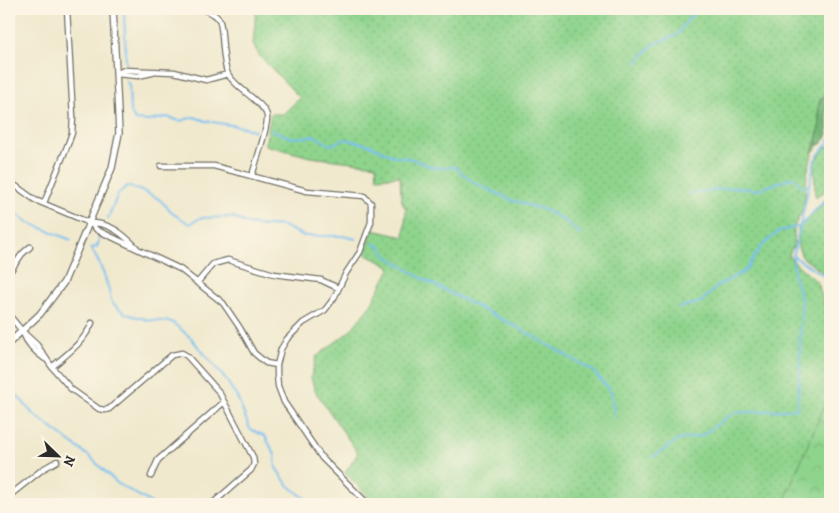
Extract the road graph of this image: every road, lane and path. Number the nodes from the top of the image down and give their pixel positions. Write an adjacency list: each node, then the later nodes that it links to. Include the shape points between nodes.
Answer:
1 (68, 9): 9 (street, via 72,133)
2 (113, 9): 4 (street)
3 (201, 9): 5 (street, via 220,19)
4 (116, 74): 5 (street, via 180,73 206,80); 10 (street, via 118,147)
5 (228, 74): 7 (street, via 267,115)
6 (161, 166): 7 (street, via 214,166)
7 (252, 176): 17 (street, via 307,191 364,196 370,203 371,222 363,245)
8 (9, 181): 9 (street)
9 (44, 203): 10 (street)
10 (90, 223): 11 (street, via 100,223); 12 (street); 20 (street, via 64,282)
11 (115, 230): 12 (street); 14 (street, via 125,235)
12 (112, 236): 14 (street)
13 (30, 247): 15 (street)
14 (138, 249): 16 (street, via 180,269)
15 (9, 273)
16 (197, 283): 17 (street, via 213,264 228,260 274,274 321,280); 22 (street, via 223,303 254,353 266,363)
17 (338, 288): 22 (street, via 325,310 303,323 287,339)
18 (9, 315): 20 (street)
19 (92, 323): 23 (street, via 82,340)
20 (23, 332): 21 (street); 23 (street)
21 (9, 343)
22 (277, 365): 31 (street, via 278,386 284,402 322,458)
23 (52, 367): 24 (street, via 72,390 105,410 172,355 182,353)
24 (224, 402): 26 (street, via 158,460); 30 (street, via 254,464)
25 (57, 461): 27 (street)
26 (151, 476)
27 (9, 496)
28 (111, 504): 29 (street)
29 (118, 504)
30 (212, 504)
31 (368, 504)

